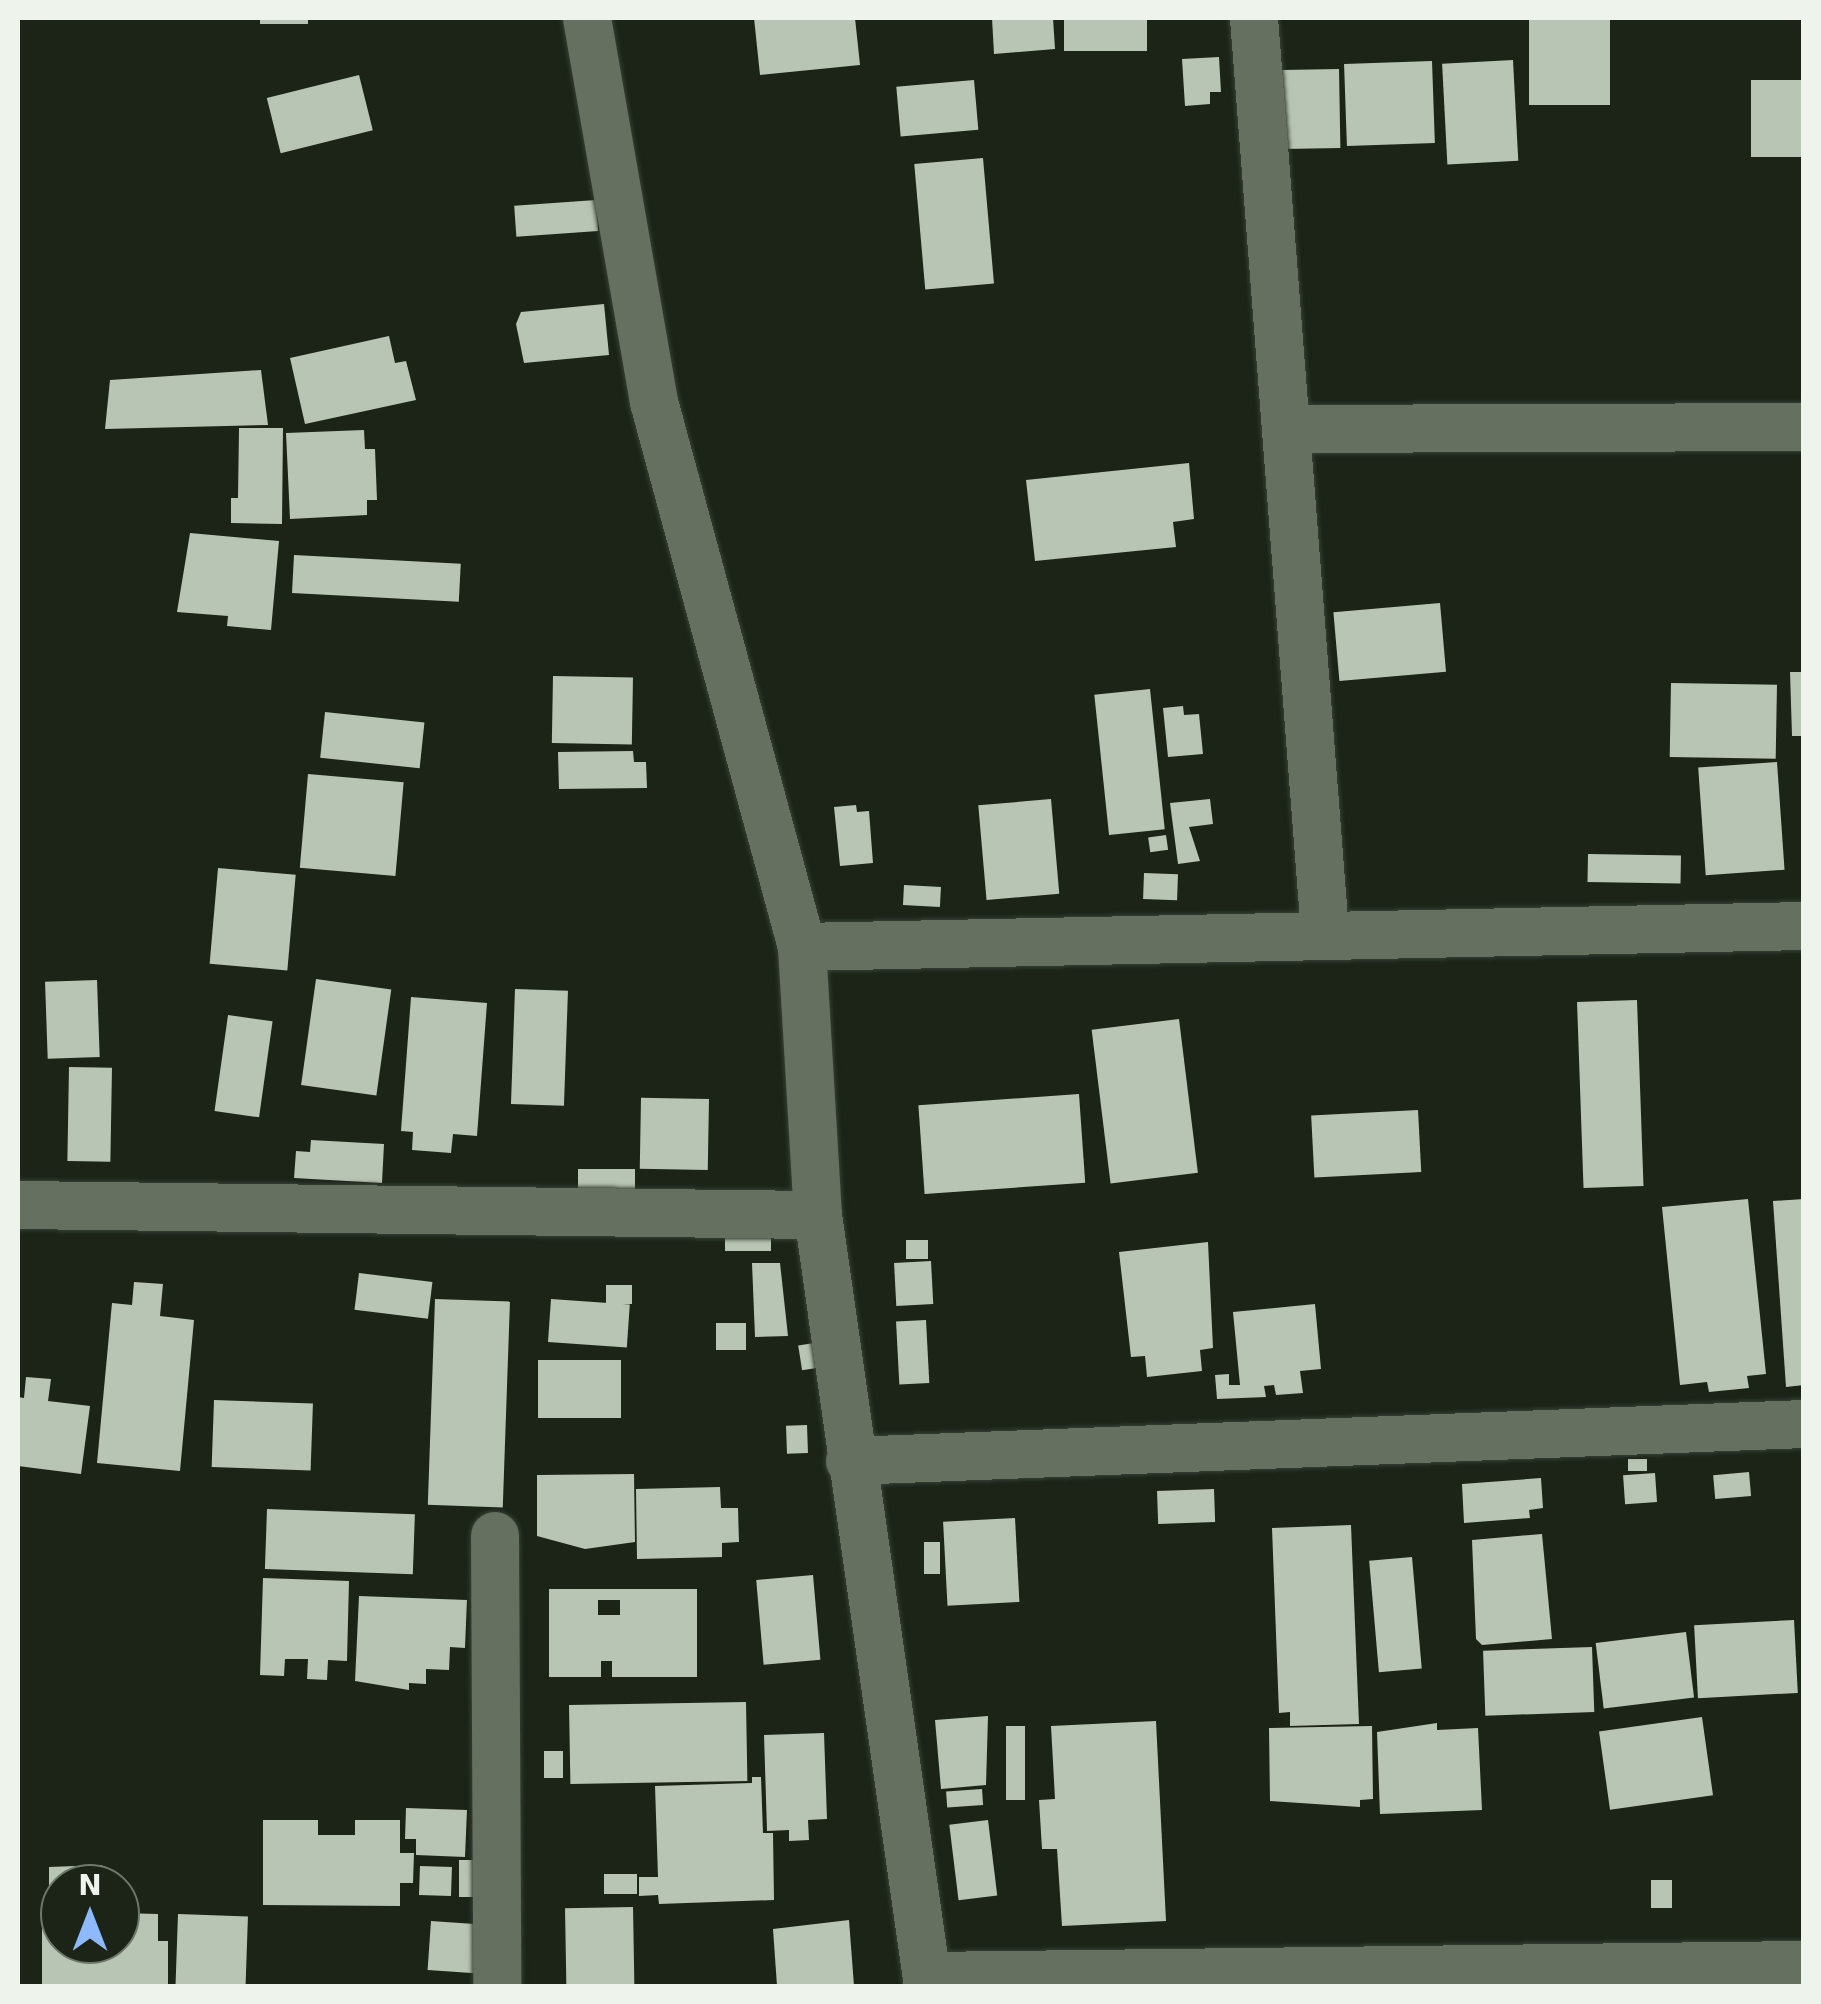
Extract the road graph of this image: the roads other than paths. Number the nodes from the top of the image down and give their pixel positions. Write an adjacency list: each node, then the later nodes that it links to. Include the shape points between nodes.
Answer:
1 (587, 18): 7 (street, via 654,402)
2 (1254, 18): 4 (street)
3 (1804, 427): 4 (street)
4 (1286, 429): 6 (street)
5 (1804, 926): 6 (street)
6 (1325, 932): 7 (street)
7 (802, 947): 9 (street)
8 (18, 1205): 9 (street)
9 (818, 1214): 11 (street)
10 (1804, 1424): 11 (street)
11 (850, 1461): 14 (street)
12 (495, 1536): 15 (street)
13 (1804, 1965): 14 (street)
14 (927, 1981)
15 (497, 1986)

